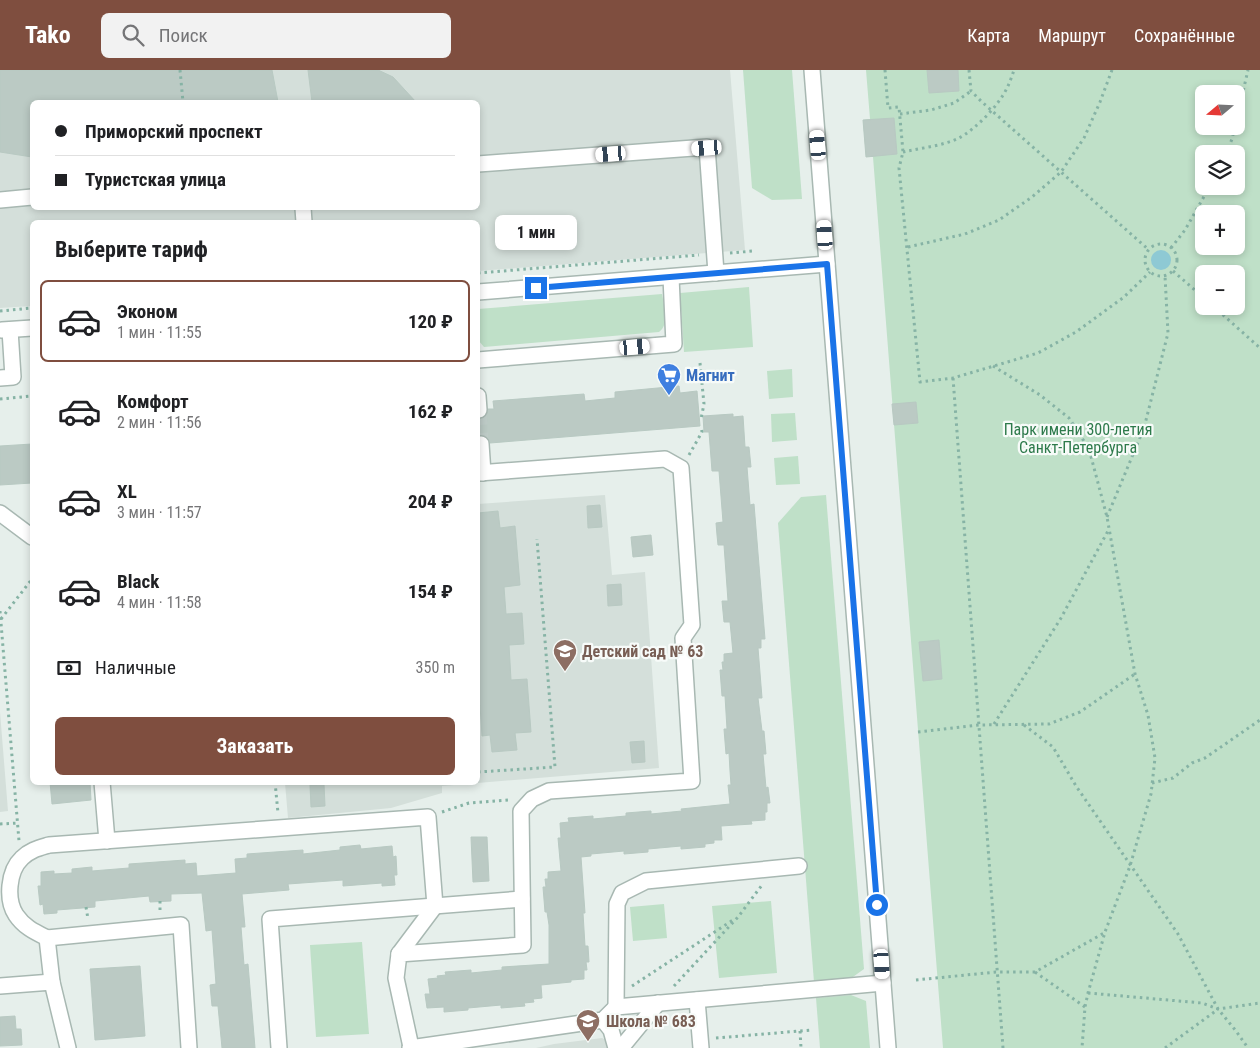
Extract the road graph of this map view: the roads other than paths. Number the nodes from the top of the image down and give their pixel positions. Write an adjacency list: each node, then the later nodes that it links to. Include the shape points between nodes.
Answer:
1 (812, 70): 5 (street)
2 (480, 164): 6 (street, via 707,148)
3 (30, 197): 4 (street)
4 (0, 200)
5 (827, 264): 6 (street); 25 (street)
6 (716, 273): 7 (street)
7 (671, 277): 8 (street); 11 (street, via 674,344)
8 (480, 292)
9 (30, 328): 10 (street)
10 (5, 330): 12 (street, via 13,378)
11 (480, 360)
12 (0, 378)
13 (481, 444): 14 (street)
14 (480, 473): 20 (street, via 666,459 681,468 692,626 683,638 692,781 549,791 532,799 521,811)
15 (0, 514): 16 (street)
16 (30, 536)
17 (102, 785): 18 (street)
18 (107, 841): 21 (street, via 428,818); 22 (street, via 49,845 34,849 20,859 11,876 10,895 16,915 30,930)
19 (799, 866): 29 (street, via 646,880 622,893 617,904)
20 (522, 899): 21 (street); 23 (street, via 523,945)
21 (435, 906): 23 (street); 34 (street, via 270,919)
22 (47, 938): 24 (street); 33 (street, via 181,925)
23 (399, 954): 35 (street, via 396,978)
24 (52, 982): 26 (street); 32 (street)
25 (883, 983): 27 (street); 38 (street)
26 (0, 986)
27 (697, 1000): 28 (street); 31 (street)
28 (658, 1003): 29 (street); 37 (street)
29 (616, 1007): 30 (street)
30 (603, 1020): 35 (street); 36 (street, via 611,1030)
31 (700, 1044)
32 (68, 1048)
33 (189, 1048)
34 (279, 1048)
35 (411, 1048)
36 (616, 1048)
37 (621, 1048)
38 (888, 1048)

